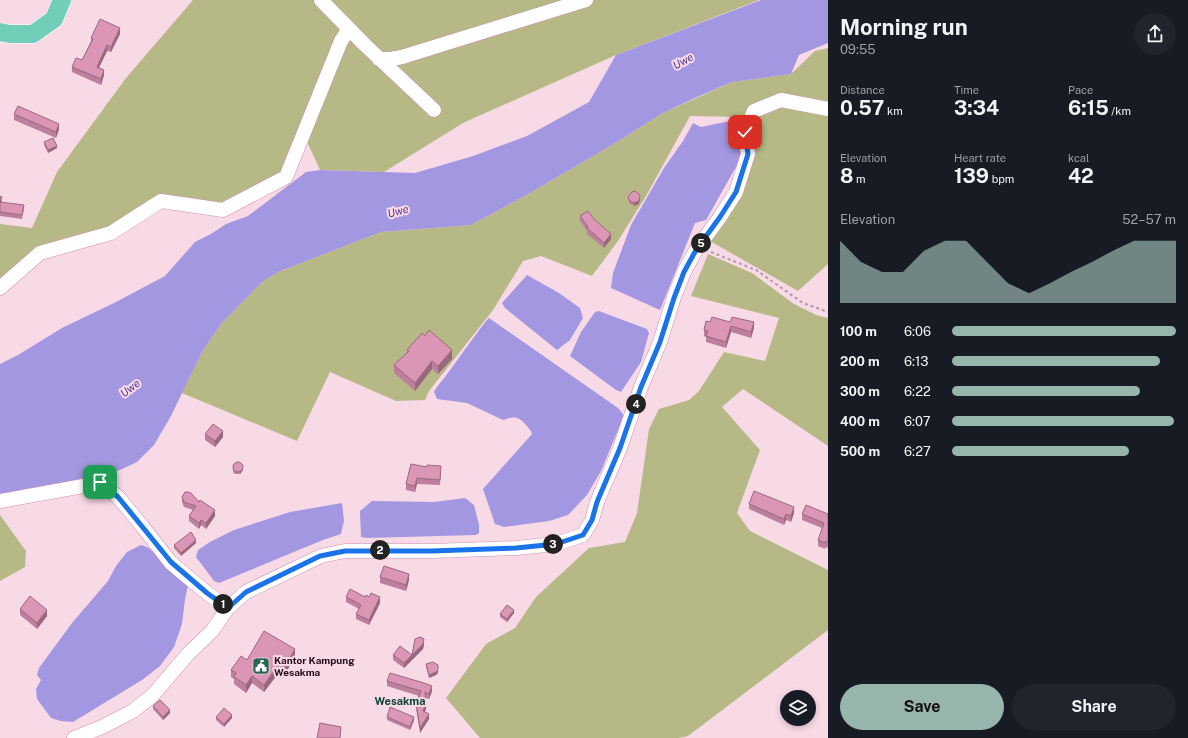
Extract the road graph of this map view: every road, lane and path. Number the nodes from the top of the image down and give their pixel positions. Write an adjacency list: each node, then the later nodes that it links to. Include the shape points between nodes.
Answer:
1 (62, 0): 5 (main road, via 54,19 33,34)
2 (321, 0): 4 (street)
3 (586, 0): 6 (street, via 402,57)
4 (348, 29): 6 (street); 10 (street, via 286,177 224,210 161,201 111,233 40,253)
5 (0, 32)
6 (379, 59): 8 (street)
7 (828, 109): 9 (street, via 782,100 754,111 745,132 748,154 736,192)
8 (434, 110)
9 (696, 250): 11 (path, via 714,252 756,270 803,303); 13 (street, via 676,291 660,342 620,448 592,520 583,535 556,544 516,548 345,551 320,556 246,592)
10 (0, 288)
11 (828, 312)
12 (0, 501): 13 (street, via 100,482 118,497 171,562)
13 (228, 608): 14 (street, via 212,630 153,695 133,711)
14 (74, 738)

